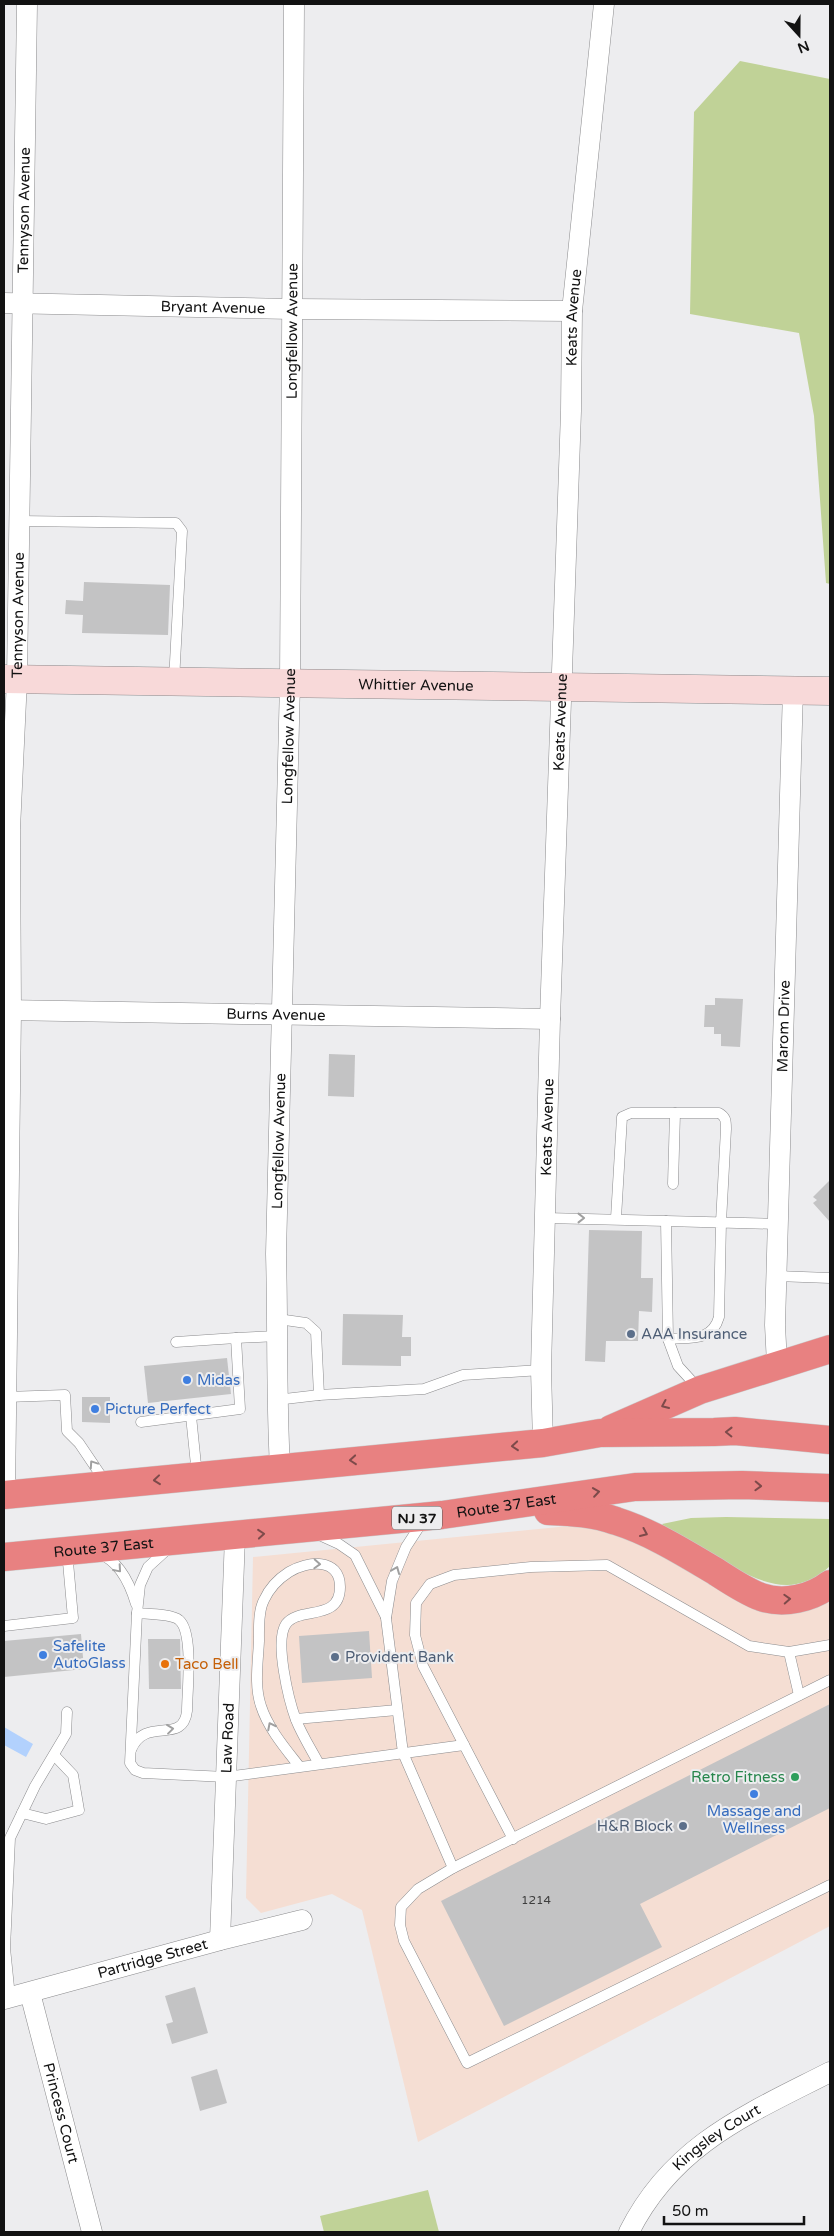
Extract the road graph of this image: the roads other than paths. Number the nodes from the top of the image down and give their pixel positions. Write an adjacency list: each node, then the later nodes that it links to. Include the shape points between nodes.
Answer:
1 (27, 4): 4 (street, Tennyson Avenue)
2 (294, 4): 5 (street, Longfellow Avenue)
3 (604, 4): 6 (street, Keats Avenue)
4 (13, 303): 5 (street, Bryant Avenue); 7 (street, Tennyson Avenue)
5 (292, 309): 6 (street, Bryant Avenue); 10 (street, Longfellow Avenue)
6 (572, 311): 11 (street, Keats Avenue)
7 (19, 521): 8 (street, Tennyson Avenue); 9 (lane, via 176,523 182,531)
8 (11, 679): 9 (street, Whittier Avenue); 14 (street, Tennyson Avenue)
9 (174, 681): 10 (street, Whittier Avenue)
10 (290, 682): 11 (street, Whittier Avenue); 15 (street, Longfellow Avenue)
11 (562, 686): 12 (street, Whittier Avenue); 16 (street, Keats Avenue)
12 (793, 689): 13 (street, Whittier Avenue); 23 (street, Marom Drive)
13 (830, 691)
14 (7, 1011): 15 (street, Burns Avenue); 35 (street, Tennyson Avenue)
15 (282, 1015): 16 (street, Burns Avenue); 26 (street, Longfellow Avenue, via 276,1254)
16 (550, 1018): 19 (street, Keats Avenue)
17 (675, 1113): 18 (lane); 20 (lane, via 631,1113 622,1117); 22 (lane, via 719,1113 725,1118)
18 (674, 1184)
19 (546, 1218): 20 (lane, one-way to 20); 32 (street, Keats Avenue)
20 (616, 1218): 21 (lane)
21 (666, 1221): 22 (lane); 28 (lane)
22 (721, 1222): 23 (lane); 28 (lane, via 719,1317 716,1327 705,1336)
23 (778, 1224): 24 (street, Marom Drive)
24 (776, 1276): 25 (lane); 31 (street, Marom Drive)
25 (830, 1278)
26 (278, 1328): 27 (lane); 34 (lane, via 306,1323 316,1332); 36 (street, Longfellow Avenue)
27 (236, 1338): 29 (lane); 37 (lane, via 240,1409)
28 (668, 1339): 33 (lane, via 678,1366)
29 (176, 1342)
30 (829, 1350): 31 (highway)
31 (777, 1364): 33 (highway)
32 (541, 1370): 34 (lane, via 464,1374 424,1388); 42 (street, Keats Avenue)
33 (700, 1390): 40 (highway, one-way to 40)
34 (319, 1395): 36 (lane)
35 (6, 1396): 39 (street, Tennyson Avenue); 45 (lane, one-way to 35, via 67,1431 65,1395)
36 (276, 1400): 43 (street, Longfellow Avenue)
37 (191, 1416): 38 (lane); 44 (lane)
38 (142, 1422)
39 (5, 1429): 47 (street, Tennyson Avenue)
40 (600, 1433): 41 (highway, one-way to 40, via 735,1432); 42 (highway)
41 (830, 1440)
42 (543, 1443): 43 (highway, one-way to 43)
43 (280, 1467): 44 (highway)
44 (197, 1476): 45 (highway, one-way to 45)
45 (108, 1486): 47 (highway)
46 (830, 1488): 48 (highway, Route 37 East / NJ 37, one-way to 46, via 635,1487 742,1485)
47 (4, 1495)
48 (477, 1510): 49 (highway, Route 37 East / NJ 37); 55 (highway, one-way to 55, via 582,1512 617,1521 672,1546 762,1597 785,1600 809,1596)
49 (442, 1515): 50 (highway, Route 37 East / NJ 37); 57 (lane, one-way to 49, via 392,1581 406,1546 419,1527)
50 (307, 1530): 51 (highway, Route 37 East / NJ 37, one-way to 50); 57 (lane, via 355,1555)
51 (235, 1536): 52 (highway, Route 37 East / NJ 37); 72 (street, Law Road)
52 (182, 1541): 53 (highway, Route 37 East / NJ 37); 56 (lane, via 168,1548 148,1567 140,1585)
53 (74, 1550): 54 (highway, Route 37 East / NJ 37); 56 (lane, one-way to 56, via 106,1556 131,1586); 58 (lane, via 73,1618)
54 (4, 1557)
55 (830, 1584)
56 (137, 1610): 67 (lane); 67 (lane, one-way to 56, via 144,1734 179,1728 187,1712 188,1643 184,1626 174,1617)
57 (386, 1618): 63 (lane)
58 (4, 1626)
59 (830, 1645): 60 (lane)
60 (789, 1652): 62 (lane); 66 (lane, via 749,1646 607,1565 531,1567 454,1575 430,1584 416,1603 415,1635 423,1666)
61 (830, 1680): 62 (lane)
62 (799, 1696): 74 (lane)
63 (397, 1710): 65 (lane); 68 (lane)
64 (67, 1712): 69 (lane, via 66,1734)
65 (296, 1719): 70 (lane); 71 (lane, one-way to 65, via 276,1735 261,1706 257,1685 259,1627 262,1602 273,1586 288,1573 308,1564 324,1564 339,1576 338,1600 326,1610 287,1622 281,1632 284,1673)
66 (464, 1745): 68 (lane); 74 (lane)
67 (131, 1751): 72 (lane, via 130,1763 143,1773)
68 (403, 1753): 70 (lane); 75 (lane)
69 (54, 1755): 73 (lane); 73 (lane, via 73,1775 79,1810 46,1818)
70 (319, 1764): 71 (lane)
71 (300, 1766): 72 (lane)
72 (226, 1776): 78 (street, Law Road)
73 (22, 1813): 80 (lane, via 10,1838 5,1948)
74 (513, 1839): 75 (lane)
75 (453, 1868): 76 (lane, via 418,1889 401,1907 400,1926 404,1941 467,2063)
76 (830, 1885)
77 (302, 1920): 78 (street, Partridge Street)
78 (220, 1940): 79 (street, Partridge Street)
79 (30, 1992): 80 (street, Partridge Street); 82 (street, Princess Court)
80 (7, 1998)
81 (830, 2072): 83 (street, Kingsley Court, via 741,2117 698,2146 669,2173 638,2214)
82 (92, 2232)
83 (629, 2232)

